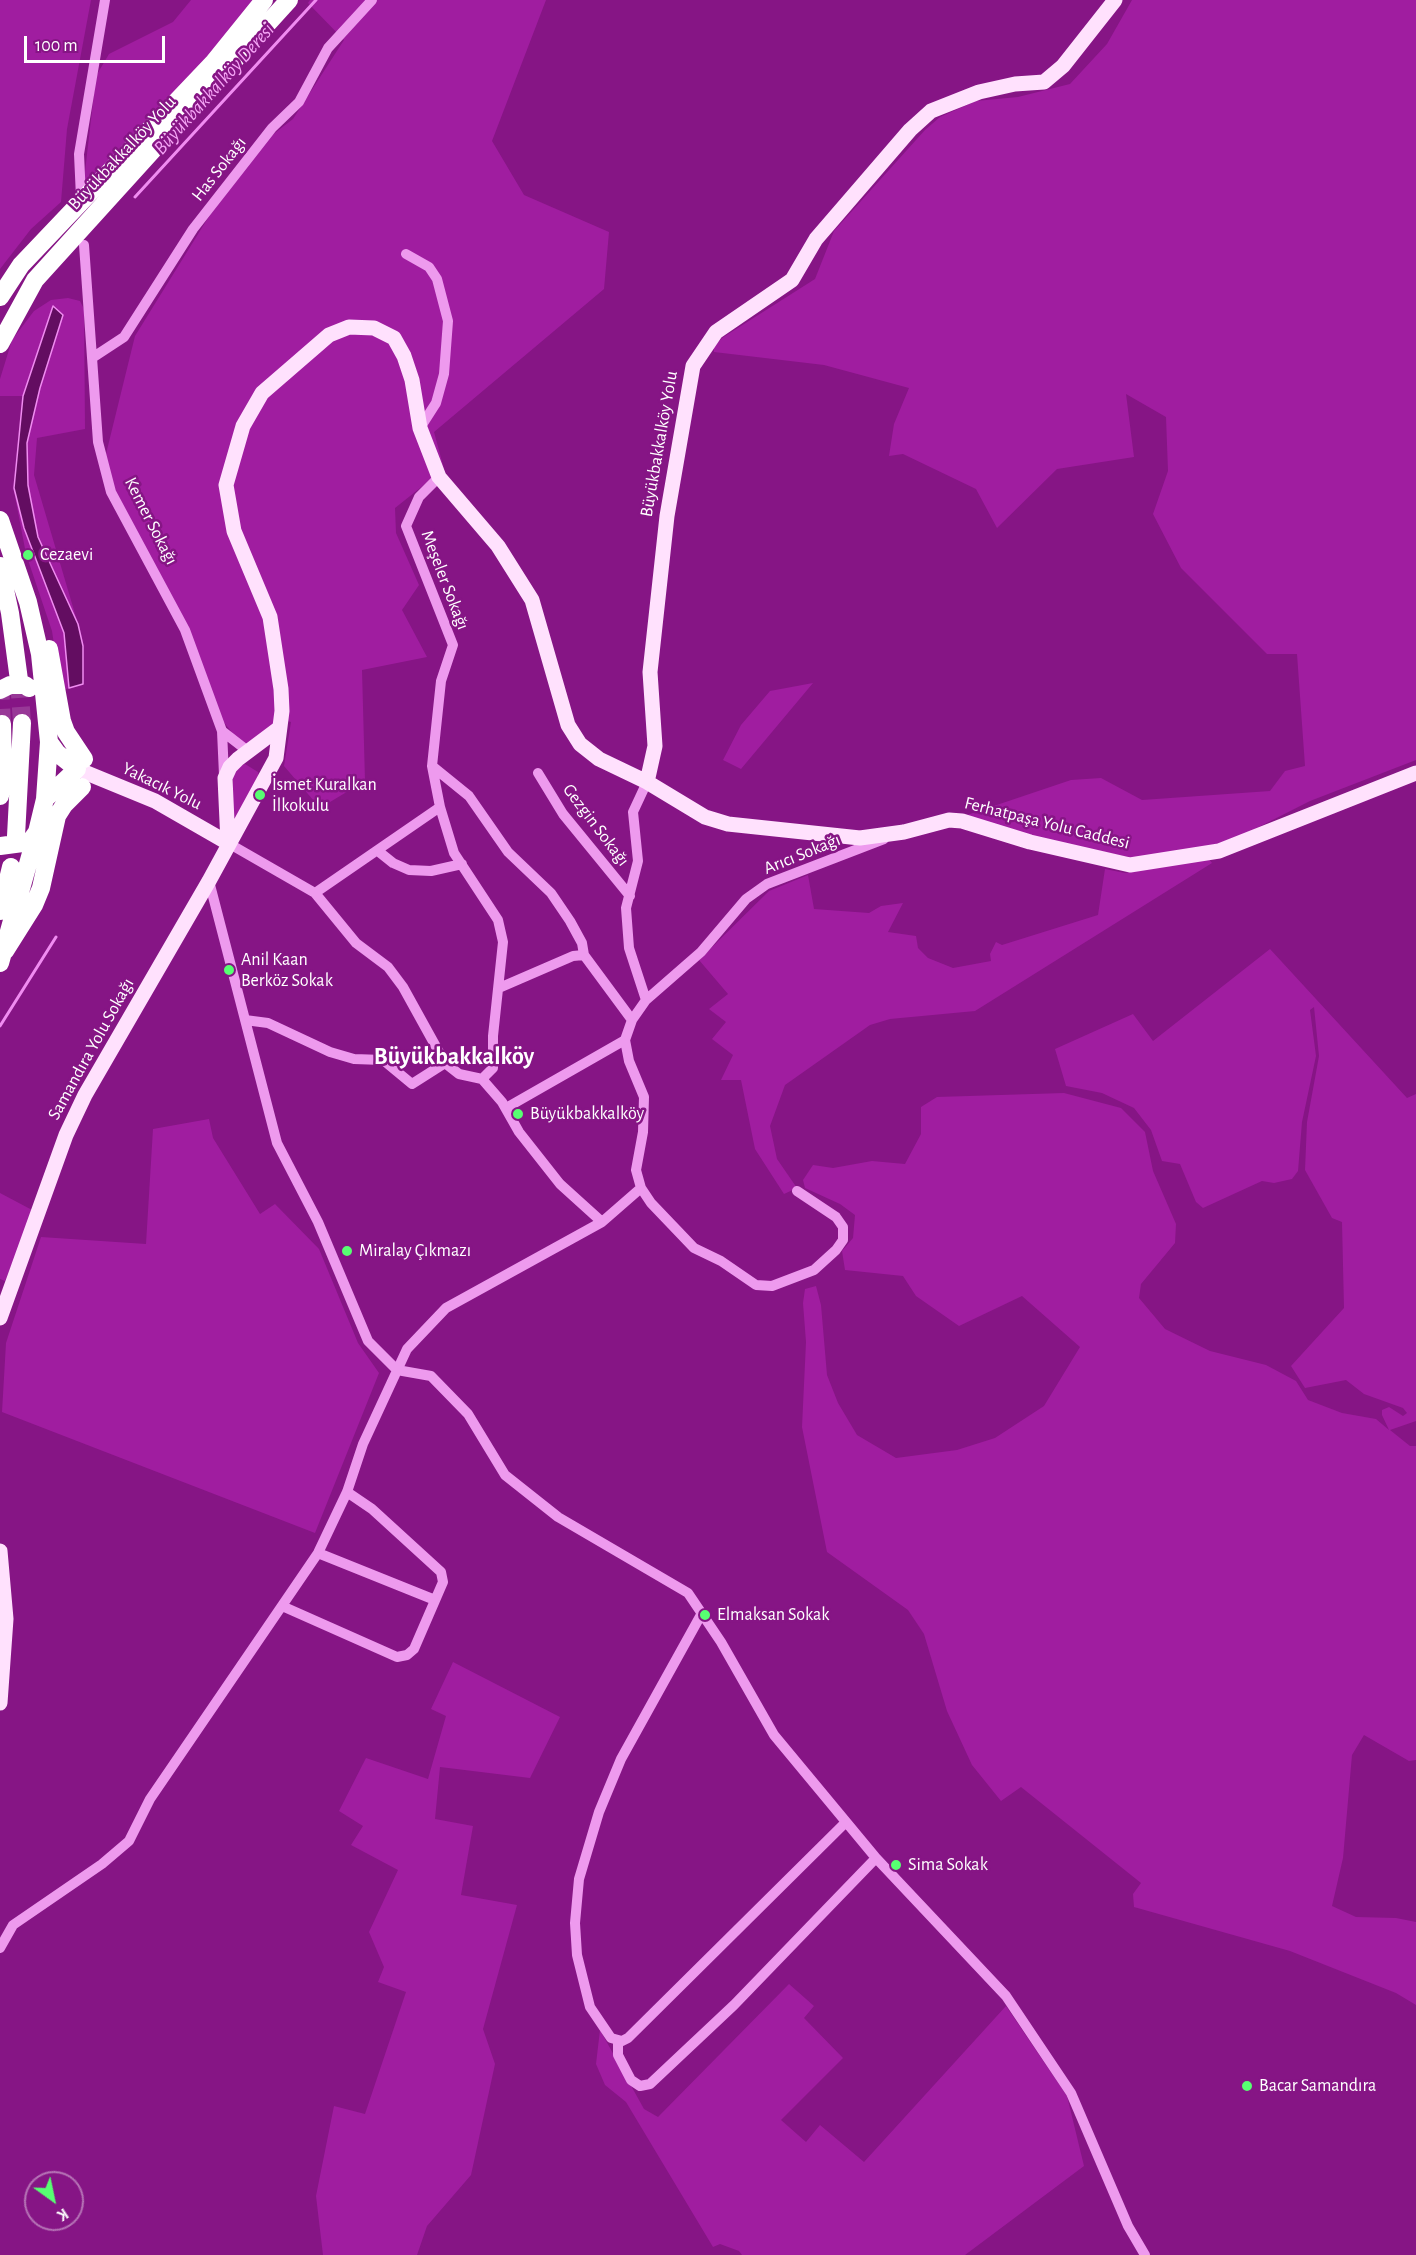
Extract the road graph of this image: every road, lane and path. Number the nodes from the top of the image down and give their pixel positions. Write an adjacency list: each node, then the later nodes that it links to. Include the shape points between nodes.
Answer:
1 (105, 0): 6 (street, via 79,154)
2 (264, 0): 9 (highway, Büyükbakkalköy Yolu, via 214,62 21,265)
3 (289, 0): 10 (highway, Büyükbakkalköy Yolu, via 35,280)
4 (372, 0): 11 (street, Has Sokağı, via 328,48 299,102 272,128 194,229 124,337)
5 (1115, 0): 32 (main road, Büyükbakkalköy Yolu, via 1063,66 1044,82 979,92 931,111 816,239 792,280 716,332 693,366 667,516 650,672 655,746)
6 (81, 197)
7 (84, 245): 11 (street, Kemer Sokağı)
8 (406, 254): 12 (street, via 429,267 437,279 448,321 441,384 436,403)
9 (0, 297)
10 (0, 344)
11 (92, 358): 23 (street, Kemer Sokağı, via 98,442 111,492 185,630)
12 (420, 428): 13 (main road, Ferhatpaşa Yolu Caddesi); 22 (main road, Ferhatpaşa Yolu Caddesi, via 412,380 394,338 374,328 349,327 329,335 262,393 243,426 226,485 234,531 270,617 281,689)
13 (439, 477): 27 (street, Meşeler Sokağı, via 418,497 406,526 453,645 441,681); 32 (main road, Ferhatpaşa Yolu Caddesi, via 498,546 532,600 568,725 580,744 599,759)
14 (0, 520): 16 (highway)
15 (0, 566): 17 (highway)
16 (28, 602): 19 (highway, via 40,654); 26 (highway, via 45,631 66,732)
17 (19, 680)
18 (0, 690): 19 (highway, via 25,685)
19 (44, 705): 24 (highway)
20 (22, 723): 39 (highway)
21 (2, 724): 34 (highway)
22 (278, 729): 25 (main road); 28 (main road, Ferhatpaşa Yolu Caddesi, via 276,758)
23 (222, 731): 25 (street); 31 (street, Kemer Sokağı)
24 (49, 742): 26 (highway, via 57,753); 35 (highway)
25 (249, 752): 28 (main road); 31 (main road, via 230,766)
26 (81, 764): 35 (highway); 40 (main road, Yakacık Yolu)
27 (432, 766): 36 (street, Meşeler Sokağı); 49 (street, via 469,796 508,852 551,893 582,943)
28 (271, 768): 40 (main road, Ferhatpaşa Yolu Caddesi)
29 (538, 773): 47 (street, Gezgin Sokağı, via 563,814)
30 (1416, 773): 38 (main road, Ferhatpaşa Yolu Caddesi, via 1219,851 1130,865 1030,842 962,821 949,820)
31 (225, 778): 40 (main road, Kemer Sokağı)
32 (647, 782): 38 (main road, Ferhatpaşa Yolu Caddesi, via 705,817 728,824 860,838); 47 (street, via 633,812 638,861)
33 (82, 787): 50 (highway, via 57,816 41,888)
34 (0, 796)
35 (45, 799): 37 (highway)
36 (440, 807): 42 (street); 43 (street, Meşeler Sokağı, via 454,853)
37 (37, 832): 41 (highway, via 30,842); 50 (highway)
38 (904, 832): 52 (street, Arıcı Sokağı, via 767,884 746,899 701,951)
39 (16, 836)
40 (228, 843): 45 (main road, Samandıra Yolu Sokağı); 46 (street)
41 (0, 846)
42 (378, 851): 43 (street, via 409,870 430,871); 46 (street)
43 (462, 864): 51 (street, Meşeler Sokağı, via 498,920 503,942)
44 (11, 867): 48 (highway)
45 (209, 881): 53 (street); 62 (main road, Samandıra Yolu Sokağı, via 75,1114)
46 (315, 893): 56 (street, via 356,943 388,967)
47 (630, 896): 52 (street, via 626,908 629,948)
48 (0, 911)
49 (584, 955): 51 (street, via 573,956); 54 (street)
50 (2, 957)
51 (499, 988): 57 (street, Meşeler Sokağı, via 493,1068)
52 (646, 1000): 54 (street, Arıcı Sokağı)
53 (245, 1020): 56 (street, via 268,1023 354,1059 383,1060 412,1084); 63 (street, via 277,1143 318,1222 368,1341)
54 (632, 1020): 55 (street, Arıcı Sokağı)
55 (624, 1041): 58 (street); 59 (street, via 644,1098 636,1170)
56 (445, 1063): 57 (street, via 459,1074)
57 (482, 1079): 58 (street)
58 (506, 1108): 61 (street, via 519,1132 560,1184)
59 (641, 1188): 60 (street, via 694,1248 756,1285 782,1284 814,1270 843,1240 843,1227 836,1217); 61 (street)
60 (797, 1191)
61 (602, 1222): 63 (street, via 446,1308 407,1349)
62 (0, 1318)
63 (397, 1370): 64 (street, via 363,1444); 69 (street, via 431,1376 468,1414 505,1475 558,1517 688,1593)
64 (347, 1492): 66 (street); 67 (street, via 372,1509 439,1569 442,1582)
65 (0, 1551): 70 (main road, via 6,1630)
66 (318, 1553): 67 (street); 68 (street)
67 (435, 1600): 68 (street, via 414,1649 397,1657)
68 (282, 1606): 73 (street, via 150,1799 129,1841 13,1925)
69 (702, 1613): 71 (street, via 774,1735); 74 (street, via 621,1759 599,1812 579,1879 575,1939 584,1985 596,2017 611,2038)
70 (0, 1703)
71 (845, 1823): 72 (street); 74 (street, via 628,2038)
72 (876, 1858): 74 (street, via 734,2005 651,2084 640,2085 632,2080 618,2055); 75 (street, via 1006,1996 1071,2093 1128,2226)
73 (0, 1948)
74 (618, 2041)
75 (1145, 2255)

